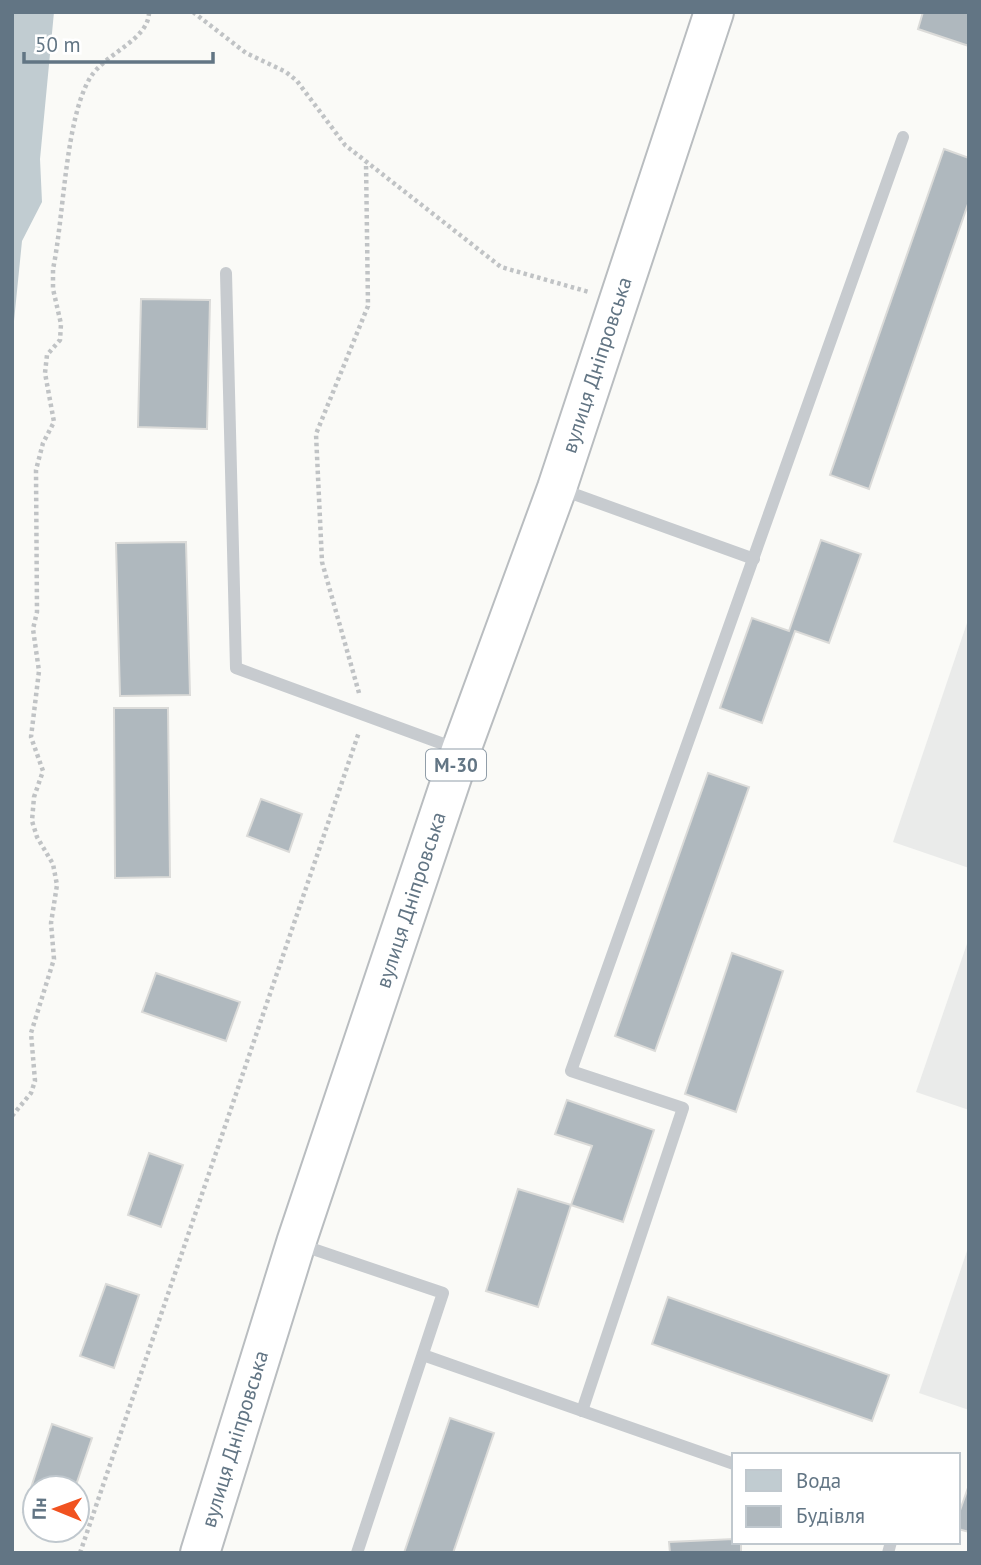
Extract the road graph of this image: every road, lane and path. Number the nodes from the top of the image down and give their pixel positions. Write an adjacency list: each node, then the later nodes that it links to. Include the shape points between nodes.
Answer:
1 (149, 12): 12 (path, via 149,21 138,38 105,59 81,97 53,269 61,324 60,340 47,355 45,373 54,422 36,470 37,612 33,629 39,671 31,737 43,765 32,821 53,864 57,885 51,923 54,959 32,1032 35,1081)
2 (192, 12): 5 (path, via 246,53 297,81 345,145)
3 (714, 12): 7 (highway, вулиця Дніпровська / М-30)
4 (903, 137): 9 (lane)
5 (366, 162): 7 (path, via 500,267); 10 (path, via 368,306 316,433 322,562)
6 (226, 273): 10 (lane, via 236,668)
7 (618, 300): 8 (highway, вулиця Дніпровська / М-30)
8 (557, 488): 9 (lane); 11 (highway, вулиця Дніпровська / М-30)
9 (754, 559): 15 (lane, via 571,1071 683,1108)
10 (365, 715): 11 (lane); 17 (path)
11 (461, 750): 13 (highway, вулиця Дніпровська / М-30)
12 (12, 1116)
13 (296, 1244): 14 (lane, via 443,1293); 18 (highway, вулиця Дніпровська / М-30)
14 (423, 1355): 15 (lane); 19 (lane)
15 (582, 1411): 16 (lane)
16 (732, 1463)
17 (80, 1553)
18 (200, 1553)
19 (357, 1553)

